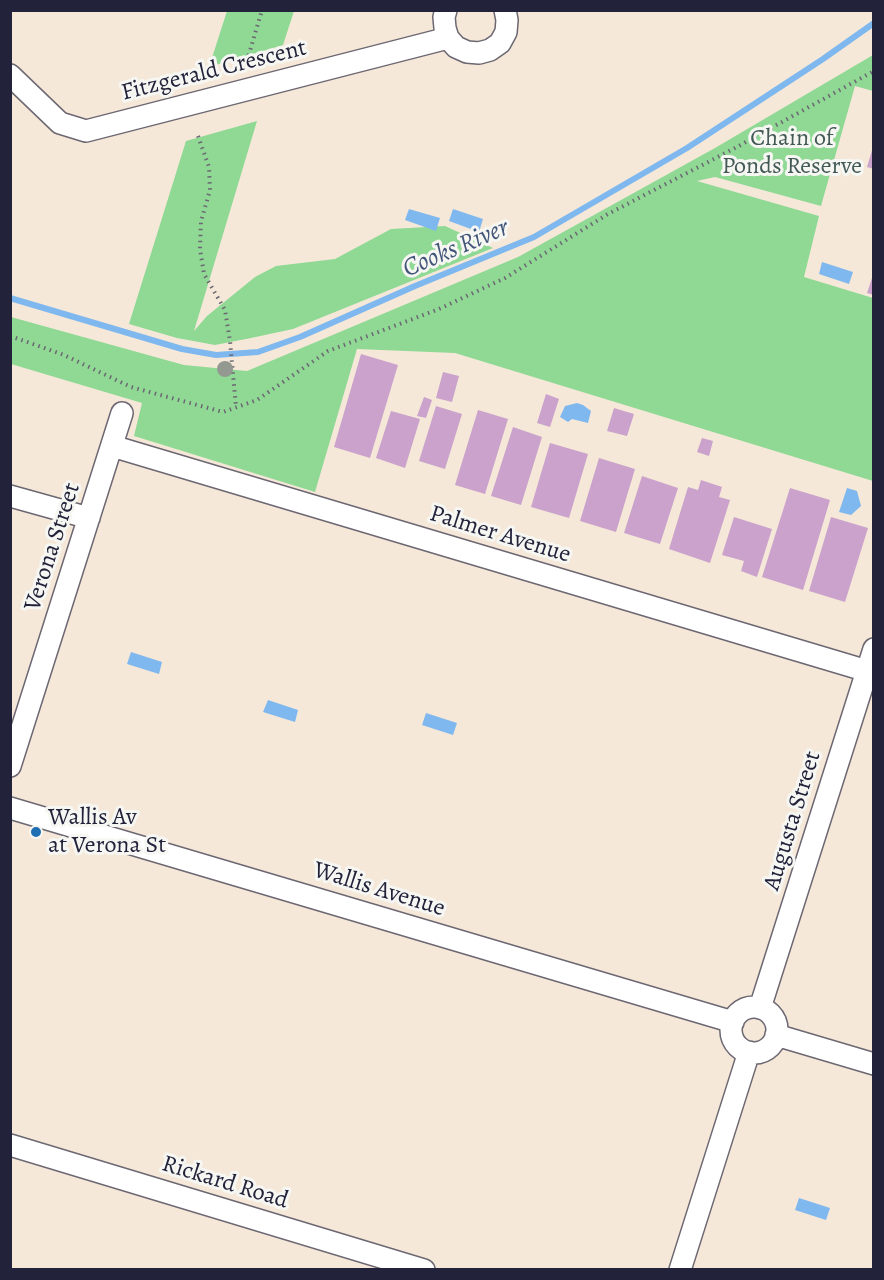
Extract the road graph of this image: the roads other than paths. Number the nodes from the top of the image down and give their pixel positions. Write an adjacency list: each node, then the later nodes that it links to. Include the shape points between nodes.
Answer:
1 (446, 10): 3 (street)
2 (505, 10): 3 (street, via 506,32 490,50 467,52)
3 (448, 38): 4 (street, Fitzgerald Crescent, via 86,131 60,123)
4 (10, 75)
5 (122, 413): 6 (street, Verona Street)
6 (112, 446): 8 (street, Verona Street); 10 (street, Palmer Avenue)
7 (10, 496): 8 (street)
8 (89, 518): 11 (street, Verona Street)
9 (873, 649): 10 (street, Augusta Street)
10 (870, 672): 13 (street, Augusta Street)
11 (10, 766)
12 (10, 808): 14 (street, Wallis Avenue)
13 (760, 1008): 14 (street, via 744,1010); 15 (street, via 772,1016)
14 (733, 1022): 16 (street, via 732,1037)
15 (776, 1035): 16 (street, via 763,1051); 17 (street)
16 (749, 1052): 20 (street)
17 (873, 1065)
18 (10, 1145): 19 (street, Rickard Road)
19 (424, 1269)
20 (680, 1269)

